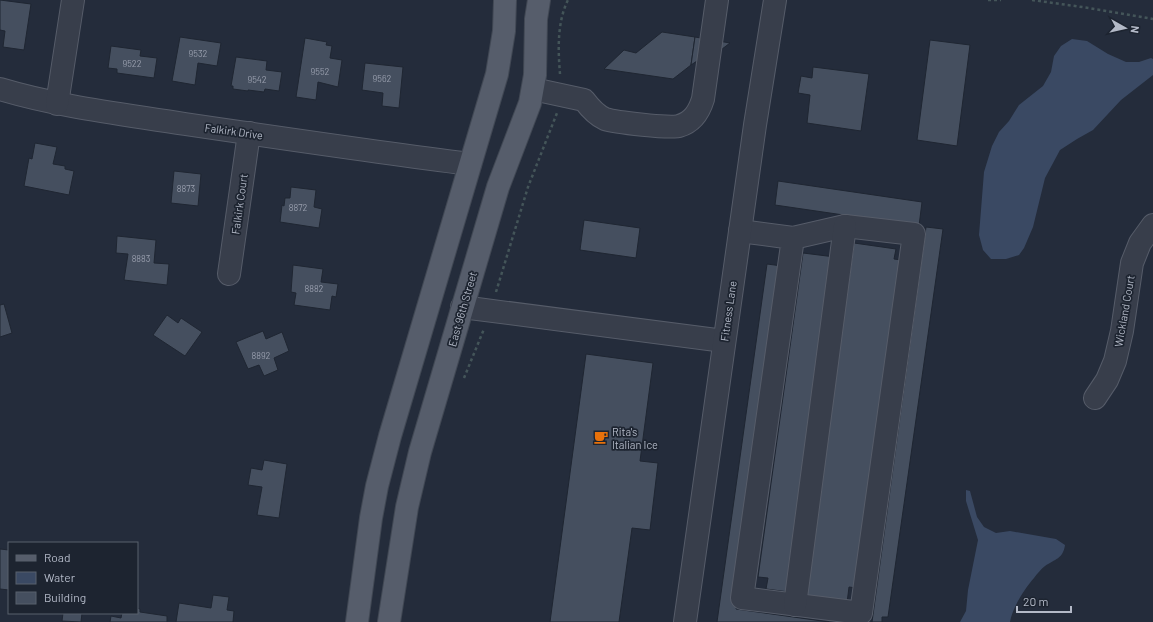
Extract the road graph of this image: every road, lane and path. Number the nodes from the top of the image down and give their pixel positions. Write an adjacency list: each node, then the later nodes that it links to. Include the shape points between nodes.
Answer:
1 (73, 0): 14 (street)
2 (505, 0): 17 (main road, via 500,59)
3 (539, 0): 13 (main road, East 96th Street)
4 (568, 0): 11 (path, via 560,32)
5 (717, 0): 13 (street, via 703,100 697,114 686,124 674,128 606,119 591,109 584,100)
6 (775, 0): 20 (street, Fitness Lane)
7 (988, 0): 8 (path)
8 (1001, 0)
9 (1032, 0): 10 (path)
10 (1153, 19)
11 (561, 80)
12 (0, 89): 14 (street, Falkirk Drive)
13 (533, 89): 23 (main road, East 96th Street, via 523,124 498,187)
14 (57, 104): 16 (street, Falkirk Drive)
15 (557, 113): 24 (path, via 528,187)
16 (249, 134): 17 (street, Falkirk Drive); 22 (street, Falkirk Court)
17 (470, 164): 29 (main road, via 380,474 371,518)
18 (1153, 225): 27 (street, Wickland Court, via 1140,243 1132,263 1115,361)
19 (845, 226): 21 (street); 28 (street); 28 (street, via 914,234 861,613)
20 (740, 231): 21 (street); 25 (street, Fitness Lane)
21 (793, 238): 28 (street, via 742,598)
22 (229, 274)
23 (462, 307): 24 (street); 30 (main road, East 96th Street, via 412,483)
24 (490, 310): 25 (street); 26 (path)
25 (724, 341): 31 (street, Fitness Lane)
26 (461, 384)
27 (1095, 398)
28 (795, 605)
29 (357, 622)
30 (389, 622)
31 (685, 622)

